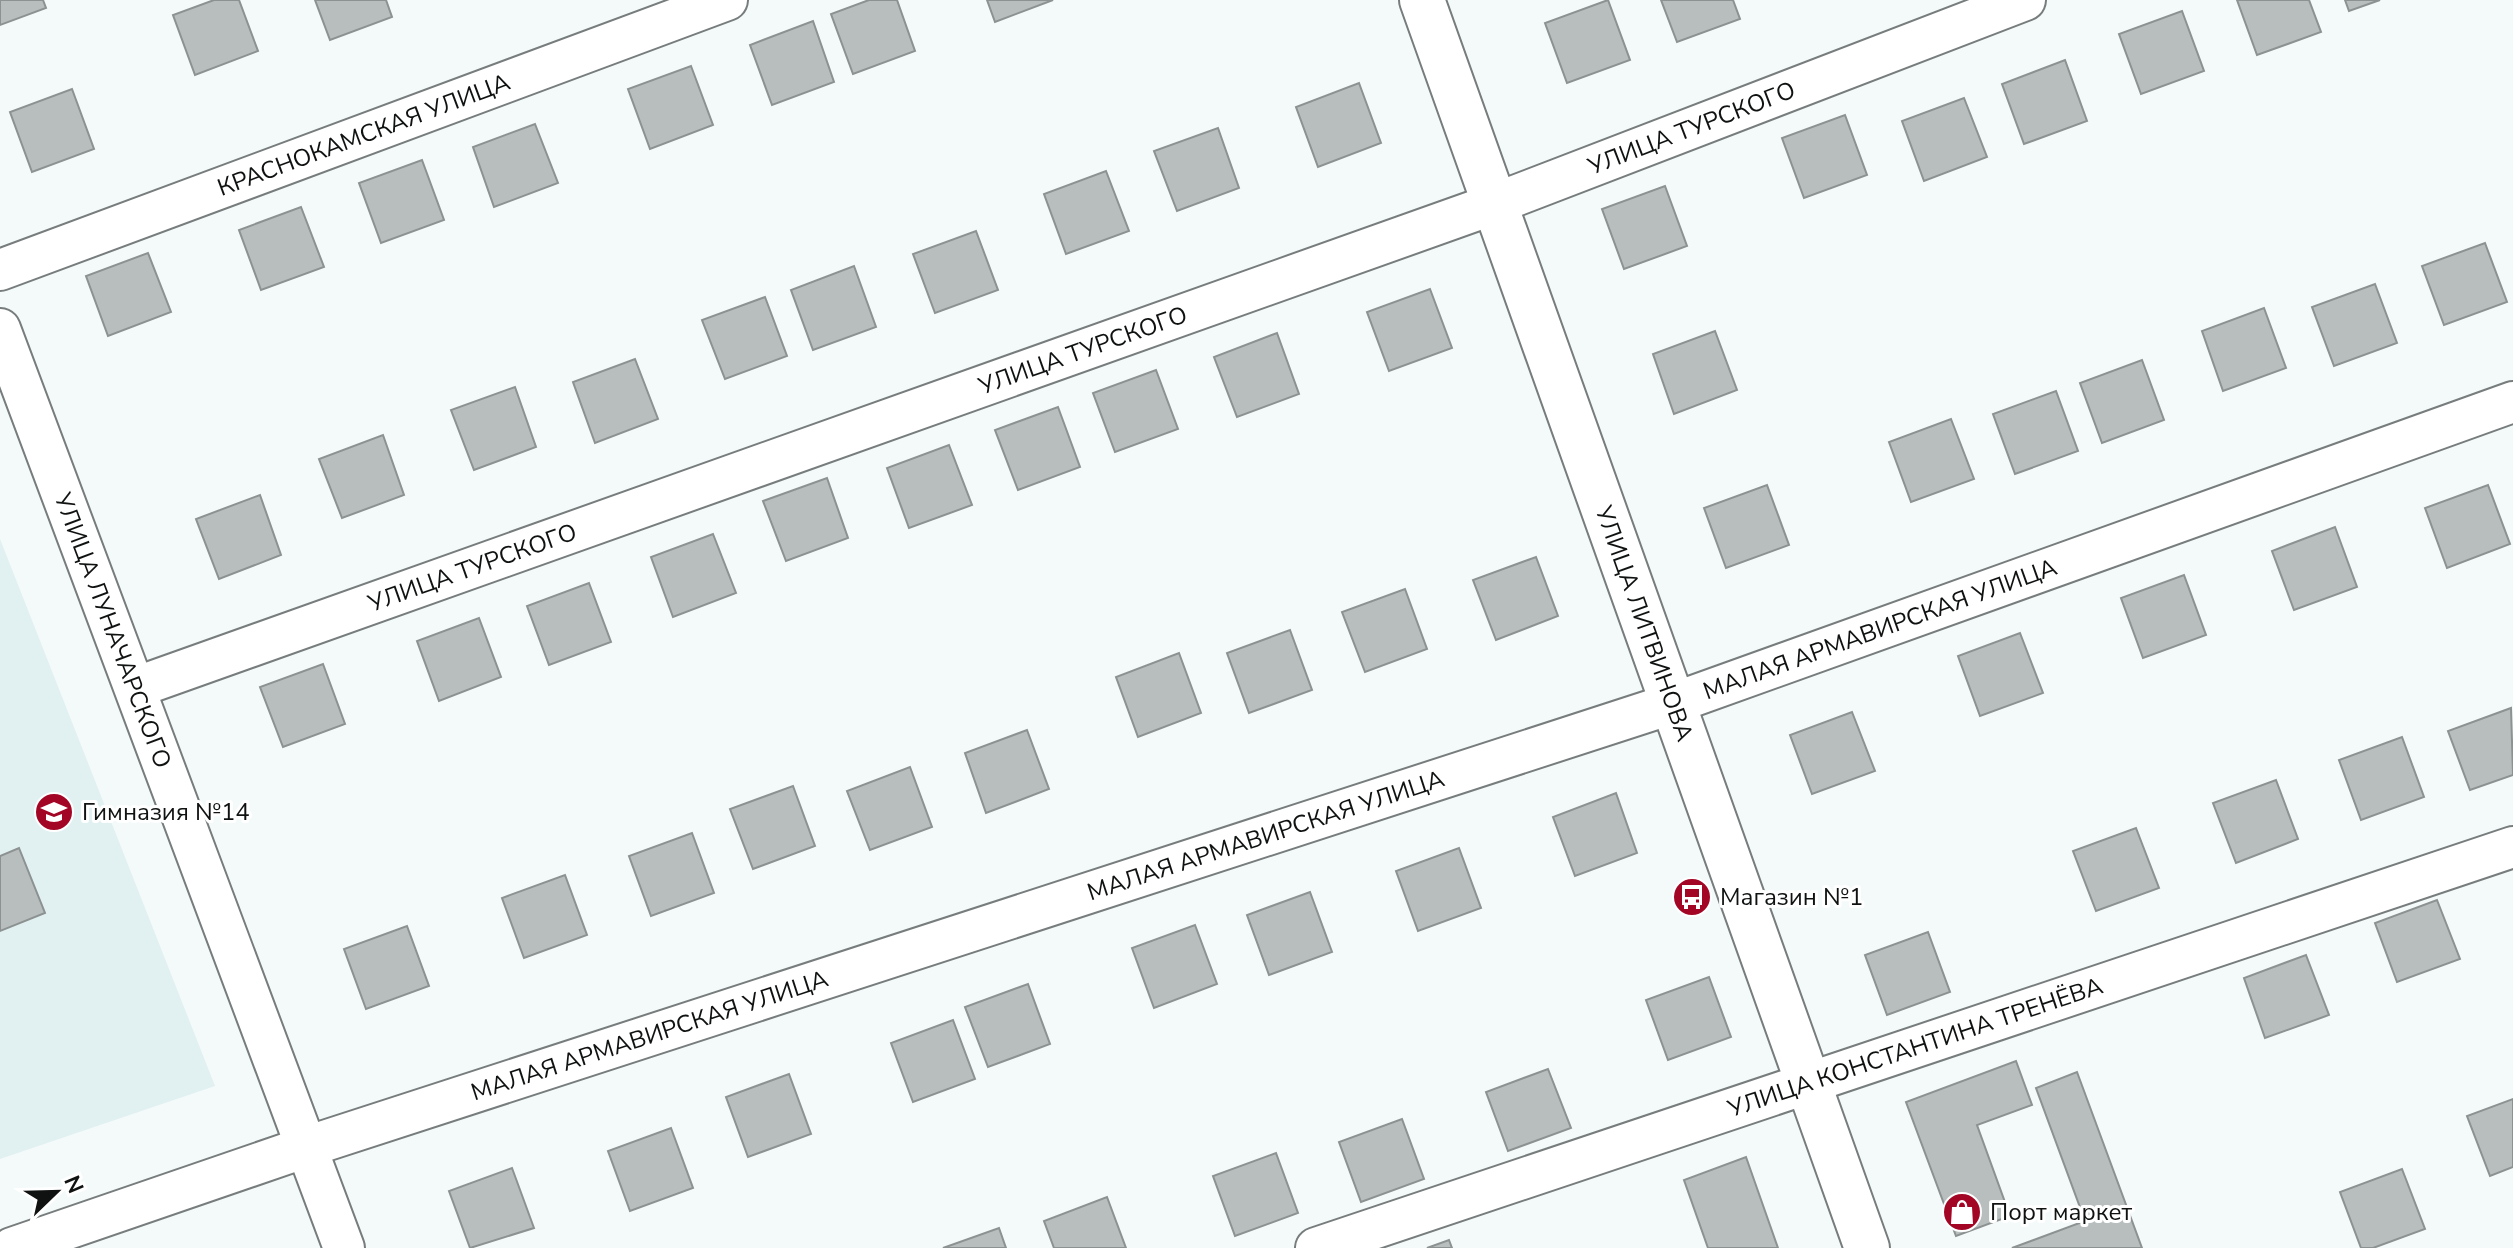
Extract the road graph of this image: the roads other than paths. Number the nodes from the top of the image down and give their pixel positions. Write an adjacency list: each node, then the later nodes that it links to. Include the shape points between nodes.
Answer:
1 (727, 0): 5 (street, КРАСНОКАМСКАЯ УЛИЦА)
2 (1422, 0): 4 (street, УЛИЦА ЛИТВИНОВА)
3 (2025, 0): 4 (street, УЛИЦА ТУРСКОГО)
4 (1494, 204): 8 (street, УЛИЦА ТУРСКОГО); 9 (street, УЛИЦА ЛИТВИНОВА)
5 (0, 270)
6 (0, 329): 8 (street, УЛИЦА ЛУНАЧАРСКОГО)
7 (2513, 402): 9 (street, МАЛАЯ АРМАВИРСКАЯ УЛИЦА)
8 (137, 687): 12 (street, УЛИЦА ЛУНАЧАРСКОГО)
9 (1674, 703): 11 (street, УЛИЦА ЛИТВИНОВА); 12 (street, МАЛАЯ АРМАВИРСКАЯ УЛИЦА)
10 (2513, 847): 11 (street, УЛИЦА КОНСТАНТИНА ТРЕНЁВА)
11 (1808, 1084): 15 (street, УЛИЦА КОНСТАНТИНА ТРЕНЁВА); 16 (street, УЛИЦА ЛИТВИНОВА)
12 (306, 1147): 13 (street, МАЛАЯ АРМАВИРСКАЯ УЛИЦА); 14 (street, УЛИЦА ЛУНАЧАРСКОГО)
13 (12, 1248)
14 (344, 1248)
15 (1316, 1248)
16 (1867, 1248)

